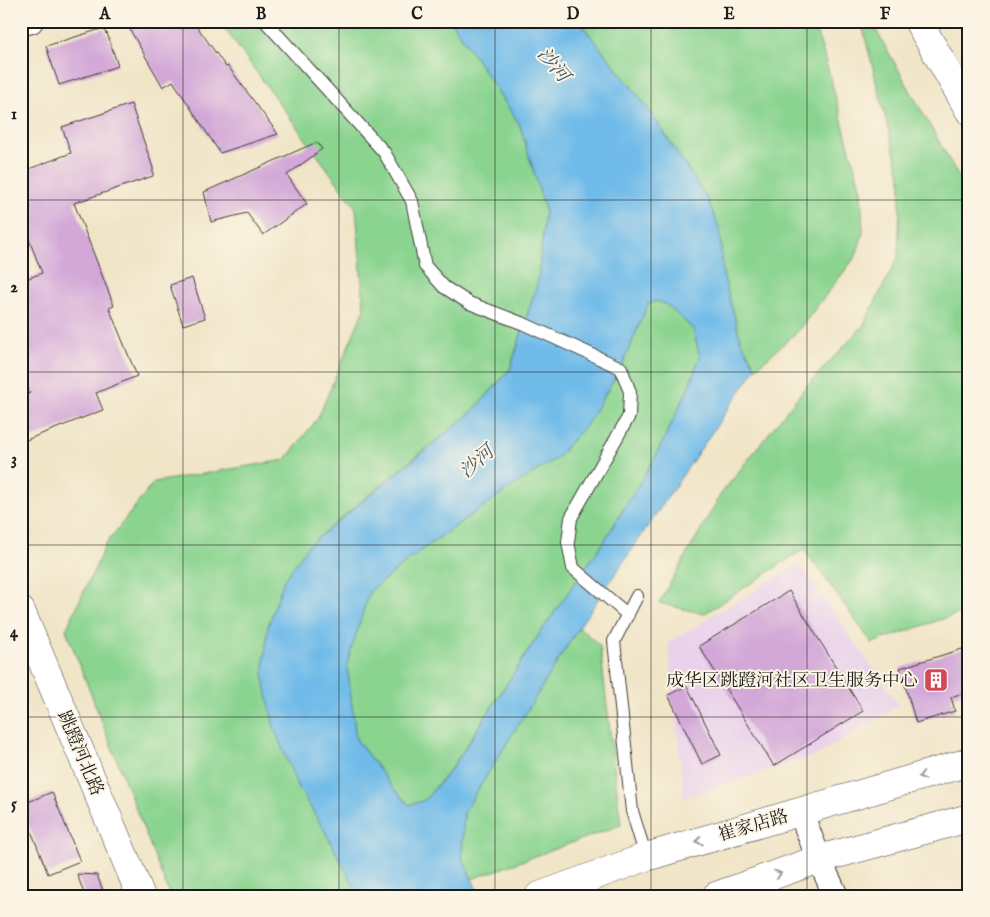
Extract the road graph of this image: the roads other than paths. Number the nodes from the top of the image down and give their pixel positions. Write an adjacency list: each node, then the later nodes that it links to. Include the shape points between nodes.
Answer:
1 (31, 21): 4 (street)
2 (265, 21): 8 (lane, via 384,152 412,201 425,266 444,287 468,303 524,324 620,368 630,392 629,416 570,518 568,542 573,568)
3 (918, 21): 5 (main road)
4 (21, 24)
5 (969, 110)
6 (637, 596): 8 (lane)
7 (21, 611): 14 (main road, 跳蹬河北路)
8 (628, 615): 12 (lane, via 614,641 632,810)
9 (969, 762): 10 (main road, 崔家店路, one-way to 10)
10 (800, 812): 12 (main road, 崔家店路, one-way to 12); 13 (street)
11 (969, 818): 13 (main road)
12 (646, 857): 15 (main road, 崔家店路)
13 (819, 860): 16 (main road, one-way to 13); 17 (street)
14 (141, 896)
15 (539, 896)
16 (716, 896)
17 (836, 896)

